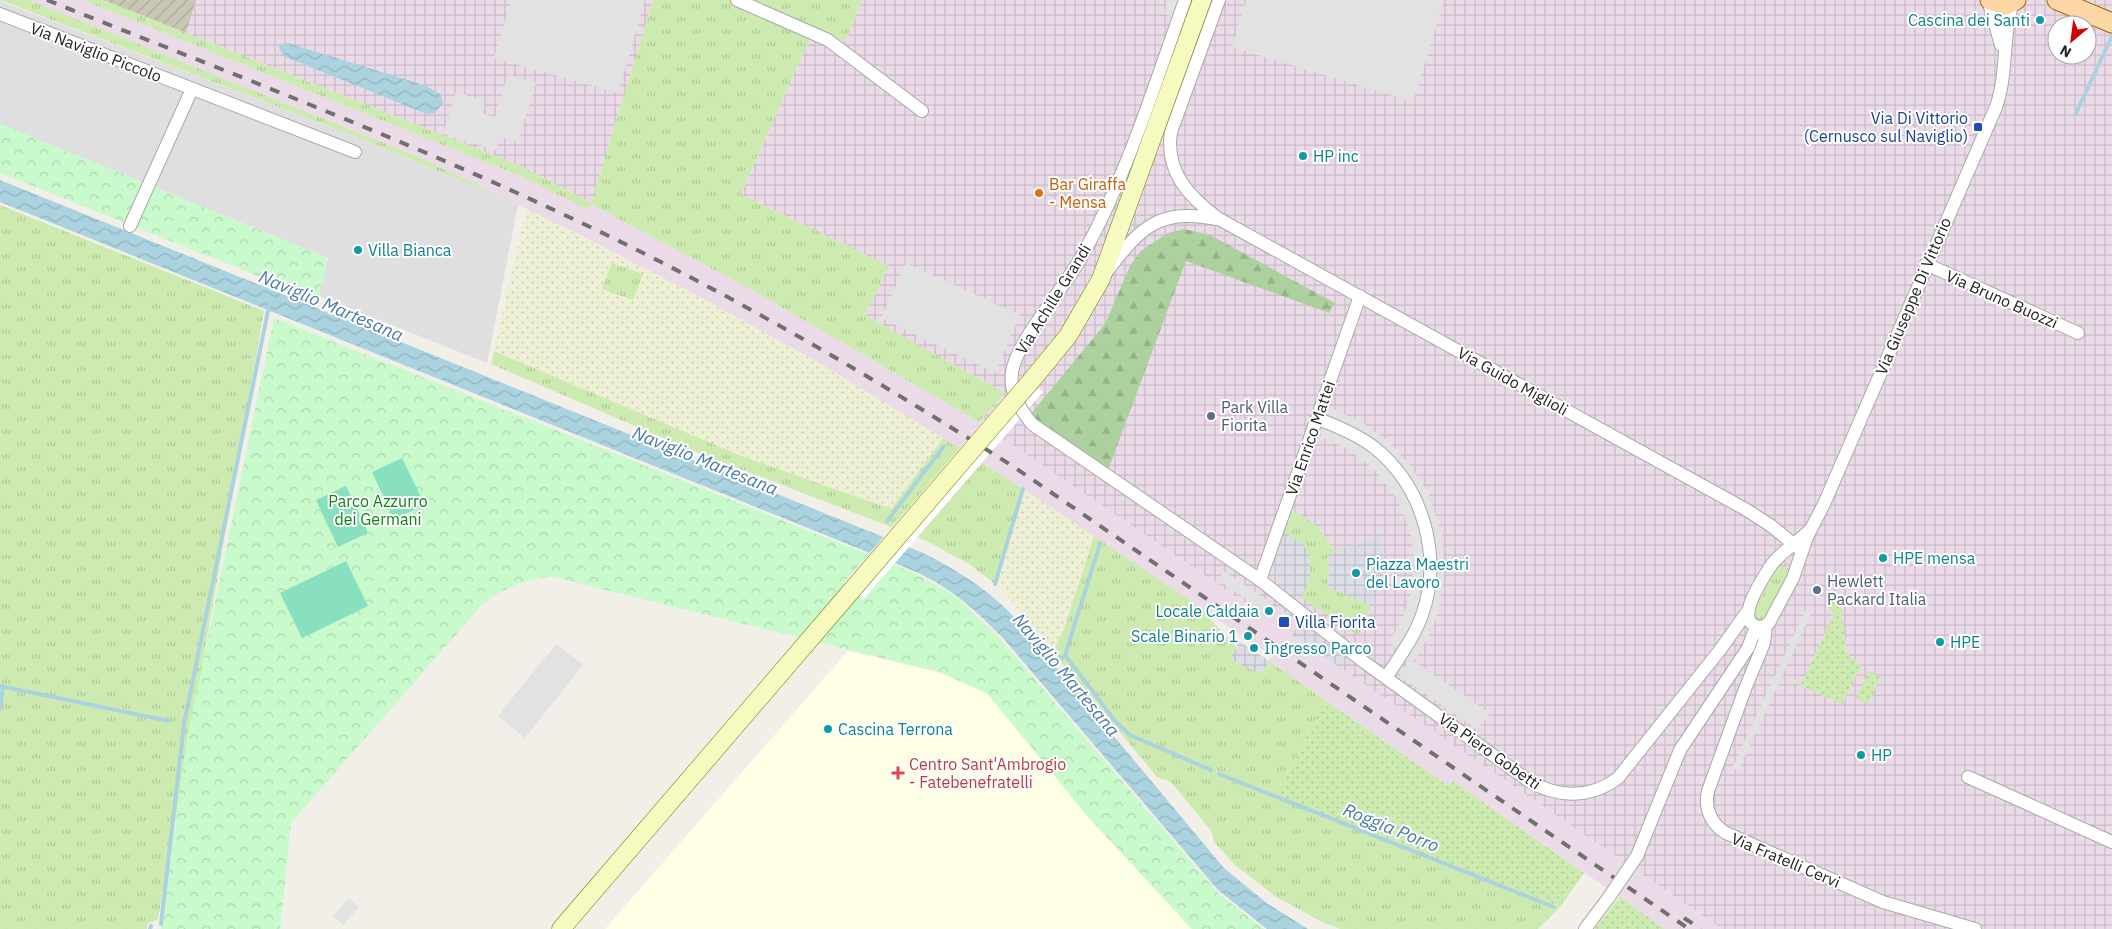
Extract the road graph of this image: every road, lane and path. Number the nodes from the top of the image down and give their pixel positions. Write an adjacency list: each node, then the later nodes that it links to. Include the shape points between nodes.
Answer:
1 (737, 0): 14 (street, via 828,40)
2 (1185, 0): 26 (street, Via Achille Grandi, via 1111,199 1082,258 1022,346 1012,372 1012,386 1018,404 1032,424)
3 (1202, 0): 19 (main road)
4 (1218, 0): 16 (street, Via Guido Miglioli, via 1171,132 1169,146 1178,178 1200,206)
5 (1989, 0): 8 (main road, via 2002,5); 12 (street, Via Giuseppe Di Vittorio)
6 (2057, 0): 11 (main road)
7 (2083, 0): 9 (main road)
8 (2015, 1): 12 (street, Via Giuseppe Di Vittorio, via 2005,35)
9 (2112, 12)
10 (0, 14): 13 (street, Via Naviglio Piccolo)
11 (2112, 23)
12 (2004, 57): 18 (street, Via Giuseppe Di Vittorio, via 2003,87 1999,99)
13 (192, 89): 15 (street, Via Naviglio Piccolo); 17 (street)
14 (922, 111)
15 (355, 152)
16 (1219, 219): 19 (street, via 1181,216 1150,224); 20 (street, Via Guido Miglioli)
17 (130, 226)
18 (1926, 264): 21 (street, Via Bruno Buozzi); 23 (street, Via Giuseppe Di Vittorio, via 1824,504)
19 (1101, 279): 33 (main road, bridge, via 1068,336 1031,381)
20 (1360, 296): 22 (street, Via Enrico Mattei); 23 (street, Via Guido Miglioli, via 1744,509)
21 (2078, 333)
22 (1317, 418): 26 (street, Via Enrico Mattei); 30 (street, via 1352,433 1387,460 1410,490 1426,528 1430,563 1427,599 1413,636)
23 (1798, 548): 24 (street, Via Giuseppe Di Vittorio); 25 (street, Via Giuseppe Di Vittorio)
24 (1774, 562): 25 (street, via 1790,562); 27 (street, Via Giuseppe Di Vittorio)
25 (1794, 574): 28 (street, Via Giuseppe Di Vittorio, via 1771,621)
26 (1260, 580): 30 (street, Via Piero Gobetti)
27 (1747, 612): 28 (street, via 1748,620); 29 (street, Via Piero Gobetti)
28 (1758, 625): 29 (street, Via Piero Gobetti); 34 (street, bridge, via 1748,648 1674,760 1637,856); 35 (street, Via Fratelli Cervi, via 1764,643 1708,791 1707,805 1714,823 1726,833 1883,902)
29 (1720, 650): 30 (street, Via Piero Gobetti, via 1618,778 1603,787 1578,794 1548,791 1529,781)
30 (1386, 678)
31 (1968, 777): 32 (street)
32 (2112, 842)
33 (561, 929)
34 (1585, 929)
35 (1975, 929)

